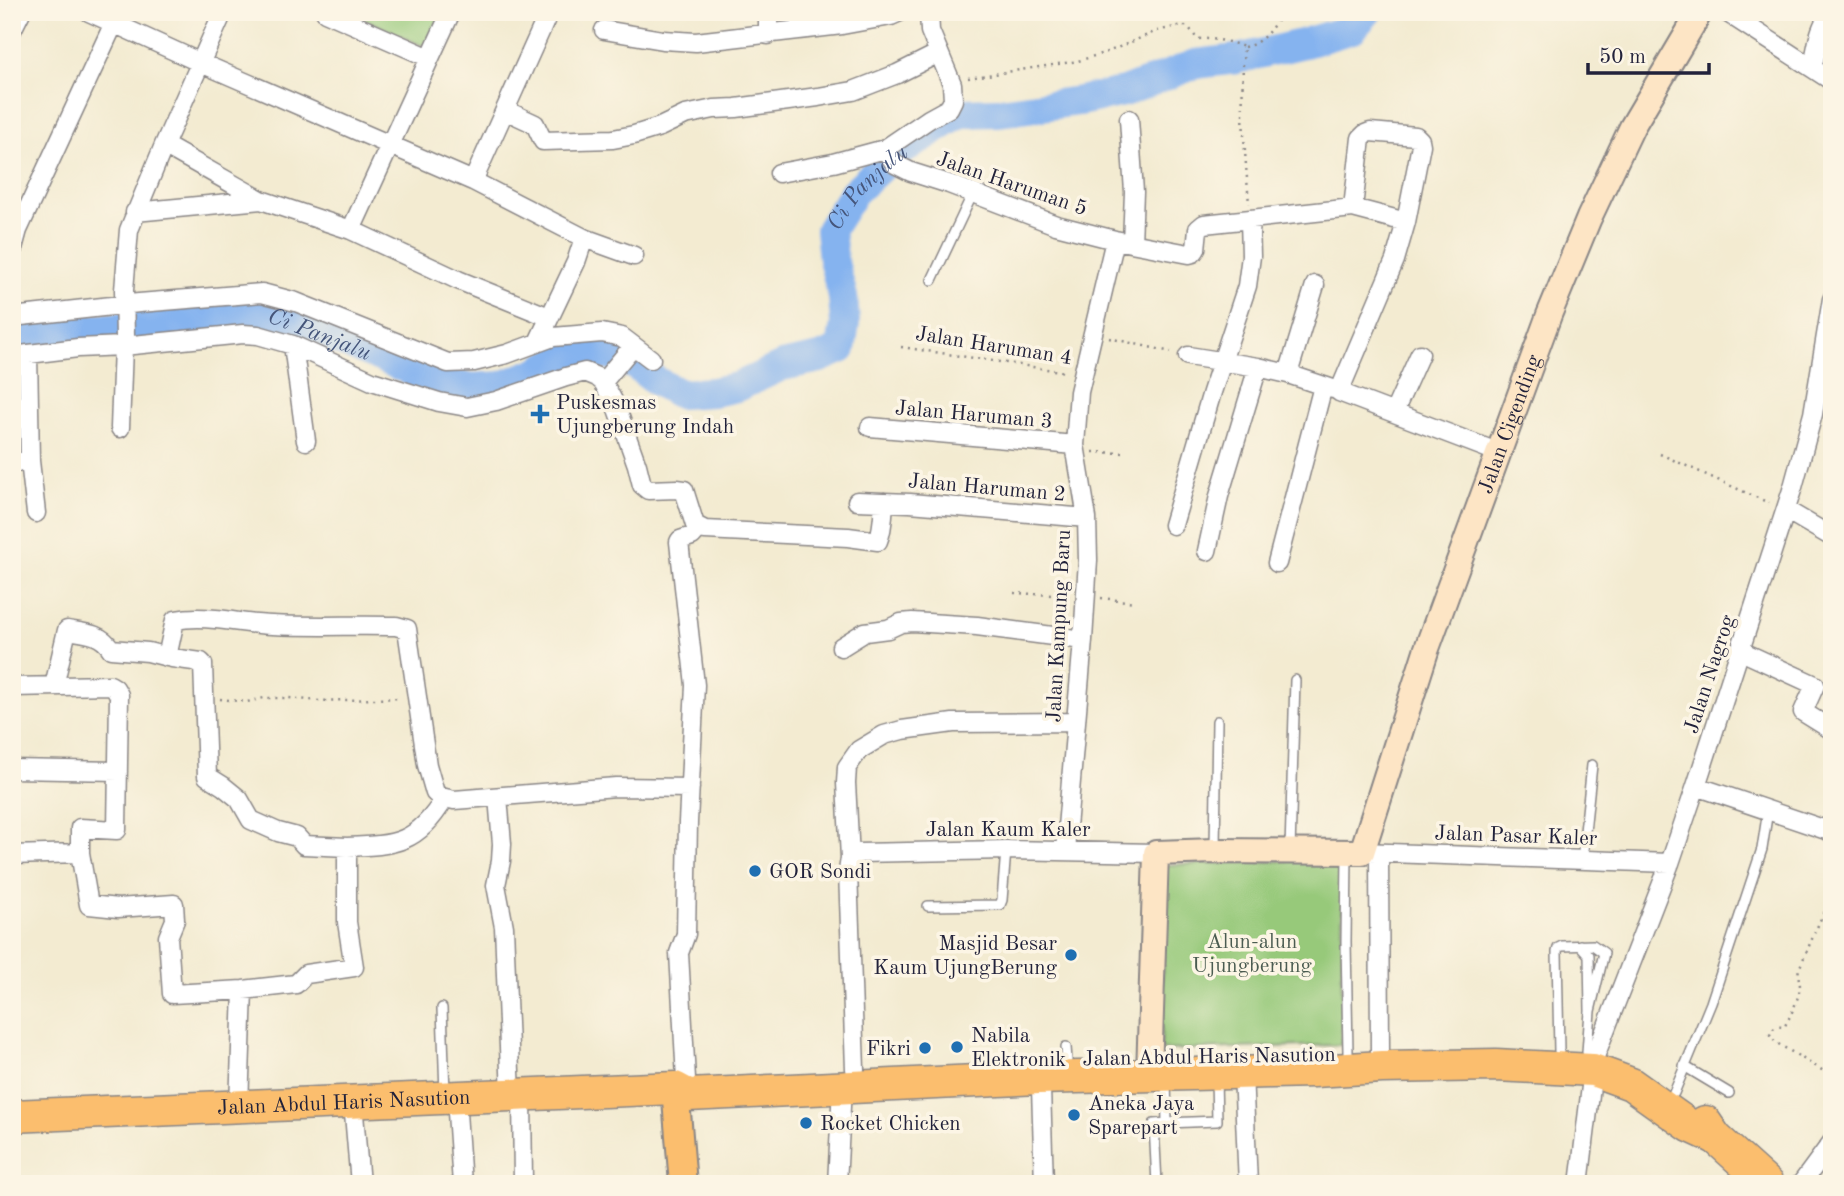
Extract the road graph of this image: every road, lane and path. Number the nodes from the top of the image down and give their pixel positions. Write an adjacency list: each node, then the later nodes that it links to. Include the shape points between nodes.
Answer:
1 (21, 12): 15 (street)
2 (89, 12): 14 (street)
3 (222, 12): 21 (street)
4 (326, 12): 20 (street)
5 (452, 12): 20 (street)
6 (549, 12): 25 (street)
7 (768, 12): 17 (street)
8 (900, 12): 17 (street)
9 (929, 12): 19 (street, via 929,31)
10 (1283, 12): 18 (path, via 1264,37)
11 (1700, 12): 71 (street, Jalan Cigending, via 1632,127 1589,218)
12 (1726, 12): 22 (street)
13 (1831, 12): 22 (street, via 1822,24)
14 (114, 23): 21 (street); 41 (street)
15 (12, 30)
16 (604, 30): 17 (street, via 696,42)
17 (768, 35)
18 (1244, 47): 23 (path, via 1197,38 1183,25 1078,61); 36 (path)
19 (939, 53): 23 (street); 25 (street, via 853,91 685,115 613,139 543,141 535,124)
20 (430, 58): 27 (street)
21 (201, 63): 27 (street); 28 (street)
22 (1812, 67): 24 (street)
23 (950, 80): 29 (street, via 953,100 949,108 929,119)
24 (1832, 80)
25 (505, 110): 31 (street)
26 (1129, 119): 40 (street, Jalan Kampung Baru, via 1134,192)
27 (389, 144): 31 (street); 38 (street)
28 (164, 145): 33 (street); 35 (street)
29 (889, 155): 30 (street); 32 (street, Jalan Haruman 5, via 911,172)
30 (779, 173)
31 (473, 181): 39 (street)
32 (973, 193): 40 (street, Jalan Haruman 5, via 1056,225); 43 (lane)
33 (261, 200): 35 (street); 38 (street)
34 (1353, 208): 36 (street); 37 (street); 37 (street, via 1361,138 1370,132 1416,136 1421,145)
35 (135, 212): 46 (street, via 126,258)
36 (1250, 219): 40 (street, Jalan Haruman 5, via 1200,226 1196,248 1189,254); 59 (street, via 1247,286)
37 (1406, 222): 65 (street, via 1395,260)
38 (351, 230): 48 (street)
39 (584, 238): 42 (street); 48 (street)
40 (1123, 241): 49 (street, Jalan Kampung Baru)
41 (12, 252)
42 (634, 256)
43 (932, 280)
44 (1315, 285): 63 (street)
45 (1832, 299): 61 (street, Jalan Nagrog)
46 (125, 310): 47 (street); 50 (street); 51 (street, via 262,293 296,302 447,363 474,362)
47 (12, 317)
48 (549, 317): 51 (street)
49 (1093, 335): 57 (path); 62 (street, Jalan Kampung Baru)
50 (124, 342): 52 (street, via 243,334); 56 (street); 67 (street)
51 (538, 342): 54 (street, via 602,333 622,337)
52 (293, 345): 64 (street, via 372,381 467,407 585,372); 69 (street)
53 (901, 347): 62 (path, Jalan Haruman 4)
54 (629, 351): 58 (street); 64 (street)
55 (1420, 354): 66 (street)
56 (20, 355): 74 (street)
57 (1188, 356): 59 (street)
58 (651, 359)
59 (1223, 361): 60 (street); 80 (street)
60 (1258, 367): 63 (street); 83 (street)
61 (1826, 371): 77 (street, Jalan Nagrog)
62 (1083, 374): 70 (street, Jalan Kampung Baru)
63 (1288, 374): 65 (street)
64 (607, 378): 81 (street, via 642,485 684,491)
65 (1331, 389): 66 (street); 84 (street)
66 (1394, 412): 71 (street)
67 (120, 428)
68 (870, 428): 70 (street, Jalan Haruman 3)
69 (306, 441)
70 (1075, 449): 72 (path); 79 (street, Jalan Kampung Baru)
71 (1497, 452): 114 (street, Jalan Cigending, via 1426,651)
72 (1126, 453)
73 (1660, 454): 77 (path)
74 (21, 462): 78 (street)
75 (857, 501): 76 (street, Jalan Haruman 2)
76 (884, 502): 79 (street, Jalan Haruman 2); 81 (street, Jalan Haruman 2, via 878,541)
77 (1786, 510): 82 (street); 90 (street, Jalan Nagrog)
78 (36, 513)
79 (1087, 518): 86 (street, Jalan Kampung Baru)
80 (1173, 525)
81 (699, 528): 104 (street, via 679,542 695,685)
82 (1832, 537)
83 (1207, 551)
84 (1277, 563)
85 (1014, 593): 86 (path)
86 (1086, 597): 87 (path); 88 (street, Jalan Kampung Baru)
87 (1135, 602)
88 (1083, 640): 89 (street, via 912,622 865,632); 98 (street, Jalan Kampung Baru)
89 (841, 648)
90 (1741, 651): 99 (street, via 1815,685 1803,712); 103 (street, Jalan Nagrog)
91 (167, 657): 93 (street, via 111,649 98,635 67,630); 95 (street, via 175,620 185,618 269,625 396,626 407,629); 96 (street, via 204,664)
92 (1295, 680): 113 (lane)
93 (54, 686): 94 (street); 102 (street, via 115,688 120,695)
94 (12, 687)
95 (418, 697): 96 (path, via 264,698 247,702); 106 (street, via 432,784 435,793)
96 (205, 698): 109 (street, via 207,776 239,799 251,820 297,837 304,845)
97 (1217, 721): 112 (lane)
98 (1076, 722): 111 (street, Jalan Kampung Baru); 118 (street, via 953,723 884,735 859,751 848,767)
99 (1832, 730)
100 (1592, 765): 119 (lane)
101 (12, 769): 102 (street)
102 (118, 771): 115 (street, via 117,830 80,828)
103 (1696, 786): 107 (street); 120 (street, Jalan Nagrog)
104 (690, 788): 105 (street, via 616,787); 136 (street, via 686,934 679,953)
105 (498, 797): 106 (street); 138 (street, via 502,834 496,885 504,928)
106 (445, 798): 109 (street, via 408,838 394,844)
107 (1768, 810): 108 (street); 135 (lane, via 1762,849 1711,1003)
108 (1832, 832)
109 (346, 847): 124 (street, via 347,922 354,967 306,974 296,985)
110 (1006, 850): 111 (street, Jalan Kaum Kaler); 118 (street, Jalan Kaum Kaler); 122 (lane, via 1000,905)
111 (1065, 851): 116 (street, Jalan Kaum Kaler)
112 (1215, 851): 113 (street); 116 (street)
113 (1290, 852): 114 (street)
114 (1363, 852): 119 (street, Jalan Pasar Kaler); 127 (street); 128 (lane, via 1346,941)
115 (80, 853): 117 (street); 124 (street, via 89,905 174,904 175,920 168,937 172,994)
116 (1156, 853): 130 (street, via 1147,985)
117 (12, 855)
118 (854, 856): 133 (street, via 848,871)
119 (1581, 860): 120 (street, Jalan Pasar Kaler)
120 (1670, 863): 129 (street, Jalan Nagrog)
121 (1832, 893): 132 (path, via 1797,975 1800,985 1790,1019 1770,1035)
122 (928, 906)
123 (1580, 946): 126 (lane, via 1589,955); 126 (lane, via 1593,944 1604,953); 129 (lane, via 1558,948)
124 (243, 990): 141 (street)
125 (442, 1008): 139 (lane)
126 (1590, 1011): 129 (lane)
127 (1380, 1052): 128 (highway, Jalan Abdul Haris Nasution); 129 (highway, Jalan Abdul Haris Nasution)
128 (1348, 1053): 130 (highway, Jalan Abdul Haris Nasution)
129 (1584, 1057): 131 (highway, Jalan Abdul Haris Nasution, via 1496,1065); 135 (highway, Jalan Abdul Haris Nasution); 144 (highway, Jalan Abdul Haris Nasution); 155 (street, Jalan Nagrog)
130 (1154, 1069): 131 (highway, Jalan Abdul Haris Nasution); 133 (highway, Jalan Abdul Haris Nasution, via 1066,1053); 134 (highway, Jalan Abdul Haris Nasution); 143 (lane)
131 (1229, 1073): 143 (lane, via 1216,1080 1217,1121); 154 (street, via 1245,1079)
132 (1832, 1076)
133 (849, 1078): 134 (highway, Jalan Abdul Haris Nasution); 136 (highway, Jalan Abdul Haris Nasution, via 688,1095); 151 (street)
134 (1039, 1078): 152 (street)
135 (1679, 1080): 137 (lane); 144 (highway, Jalan Abdul Haris Nasution)
136 (681, 1083): 138 (highway, Jalan Abdul Haris Nasution); 150 (main road)
137 (1729, 1093)
138 (516, 1095): 139 (highway, Jalan Abdul Haris Nasution); 149 (street)
139 (451, 1098): 140 (highway, Jalan Abdul Haris Nasution); 148 (street)
140 (353, 1102): 141 (highway, Jalan Abdul Haris Nasution); 147 (street)
141 (239, 1107): 142 (highway, Jalan Abdul Haris Nasution)
142 (12, 1116)
143 (1167, 1123): 153 (lane, via 1154,1124)
144 (1716, 1138): 146 (highway, Jalan Abdul Haris Nasution)
145 (1832, 1142): 156 (street)
146 (1758, 1181)
147 (360, 1184)
148 (462, 1184)
149 (523, 1184)
150 (683, 1184)
151 (837, 1184)
152 (1044, 1184)
153 (1157, 1184)
154 (1248, 1184)
155 (1579, 1184)
156 (1801, 1184)

